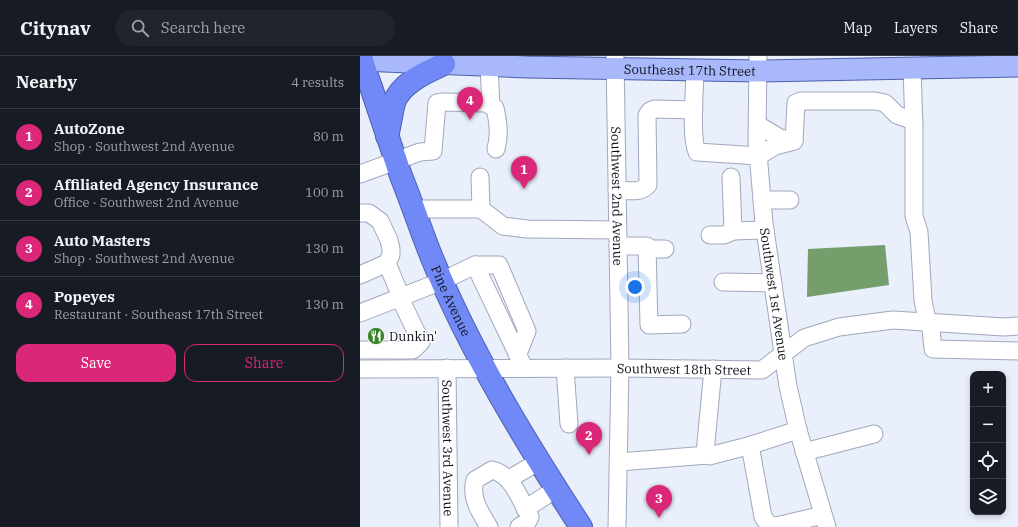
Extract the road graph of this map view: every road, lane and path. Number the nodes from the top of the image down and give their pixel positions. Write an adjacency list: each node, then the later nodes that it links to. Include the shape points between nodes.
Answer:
1 (361, 59): 8 (main road, Southeast 17th Street); 17 (highway, Pine Avenue)
2 (976, 61): 3 (main road, Southeast 17th Street); 6 (main road, Southeast 17th Street)
3 (997, 61): 10 (main road, Southeast 17th Street)
4 (481, 62): 5 (main road, Southeast 17th Street); 8 (main road, Southeast 17th Street); 13 (street)
5 (614, 62): 12 (main road, Southeast 17th Street); 25 (street, Southwest 2nd Avenue)
6 (936, 62): 11 (main road, Southeast 17th Street)
7 (827, 63): 9 (main road, Southeast 17th Street); 11 (main road, Southeast 17th Street)
8 (444, 64): 17 (highway, via 415,79 404,89 395,102)
9 (758, 64): 12 (main road, Southeast 17th Street); 16 (street, Southwest 1st Avenue)
10 (1018, 66)
11 (912, 68): 15 (street)
12 (695, 70): 14 (street)
13 (491, 106): 19 (street, via 495,108 498,120 499,137); 21 (street, via 486,103 437,103 433,151 420,152)
14 (694, 110): 20 (street, via 694,146 697,152); 25 (street, via 650,111 647,115 648,185 638,191)
15 (914, 121): 18 (street, via 897,115 885,104 875,101 801,101 796,103); 44 (street, via 914,216 919,232 923,300)
16 (758, 125): 18 (street, via 780,138); 20 (street, Southwest 1st Avenue)
17 (387, 138): 21 (highway, Pine Avenue)
18 (794, 141): 20 (street, via 775,146)
19 (496, 149)
20 (758, 156): 26 (street, Southwest 1st Avenue)
21 (396, 161): 22 (street); 28 (highway, Pine Avenue)
22 (360, 174)
23 (480, 177): 29 (street)
24 (731, 177): 32 (street)
25 (616, 190): 34 (street, Southwest 2nd Avenue)
26 (762, 200): 27 (street); 31 (street, Southwest 1st Avenue)
27 (790, 200)
28 (414, 209): 29 (street); 39 (highway, Pine Avenue)
29 (481, 209): 34 (street, via 503,226)
30 (360, 212): 37 (street, via 369,213 380,221 391,249)
31 (765, 230): 32 (street); 41 (street, Southwest 1st Avenue)
32 (733, 231): 33 (street)
33 (710, 234)
34 (618, 238): 35 (street, via 647,246); 53 (street, Southwest 2nd Avenue)
35 (647, 249): 36 (street); 45 (street, via 649,325)
36 (665, 249)
37 (387, 263): 38 (street); 42 (street)
38 (360, 275)
39 (442, 281): 42 (street); 50 (street, via 475,265); 55 (highway, Pine Avenue)
40 (723, 282): 41 (street)
41 (773, 283): 49 (street, Southwest 1st Avenue)
42 (401, 297): 43 (street); 47 (street, via 421,342 413,350)
43 (360, 313)
44 (927, 321): 46 (street, Southwest 18th Street); 48 (street, via 931,328 933,349); 49 (street, Southwest 18th Street, via 893,320 839,328 804,338)
45 (682, 324)
46 (1013, 327): 48 (street)
47 (360, 350)
48 (1014, 351)
49 (783, 353): 56 (street, Southwest 18th Street, via 762,370); 58 (street, Southwest 1st Avenue)
50 (521, 361): 52 (street, Southwest 18th Street); 55 (street, Southwest 18th Street)
51 (447, 368): 54 (street, Southwest 18th Street); 55 (street, Southwest 18th Street); 70 (street, Southwest 3rd Avenue)
52 (565, 368): 53 (street, Southwest 18th Street); 57 (street)
53 (620, 368): 56 (street, Southwest 18th Street); 64 (street, Southwest 2nd Avenue)
54 (360, 369)
55 (485, 369): 63 (highway, Pine Avenue)
56 (713, 369): 62 (street, via 705,453)
57 (569, 424)
58 (798, 430): 60 (street); 61 (street, Southwest 1st Avenue)
59 (874, 434): 61 (street)
60 (750, 445): 62 (street); 68 (street, via 763,517 768,524 776,526)
61 (804, 452): 68 (street, Southwest 1st Avenue)
62 (708, 455): 64 (street)
63 (538, 462): 65 (street); 66 (highway, Pine Avenue)
64 (619, 462): 69 (street, Southwest 2nd Avenue)
65 (509, 479): 67 (street); 71 (street, via 492,470 474,480 475,503)
66 (556, 490): 67 (street); 73 (highway, Pine Avenue)
67 (525, 509): 72 (street, via 530,517)
68 (825, 521)
69 (620, 525)
70 (449, 527)
71 (489, 527)
72 (519, 527)
73 (581, 527)

